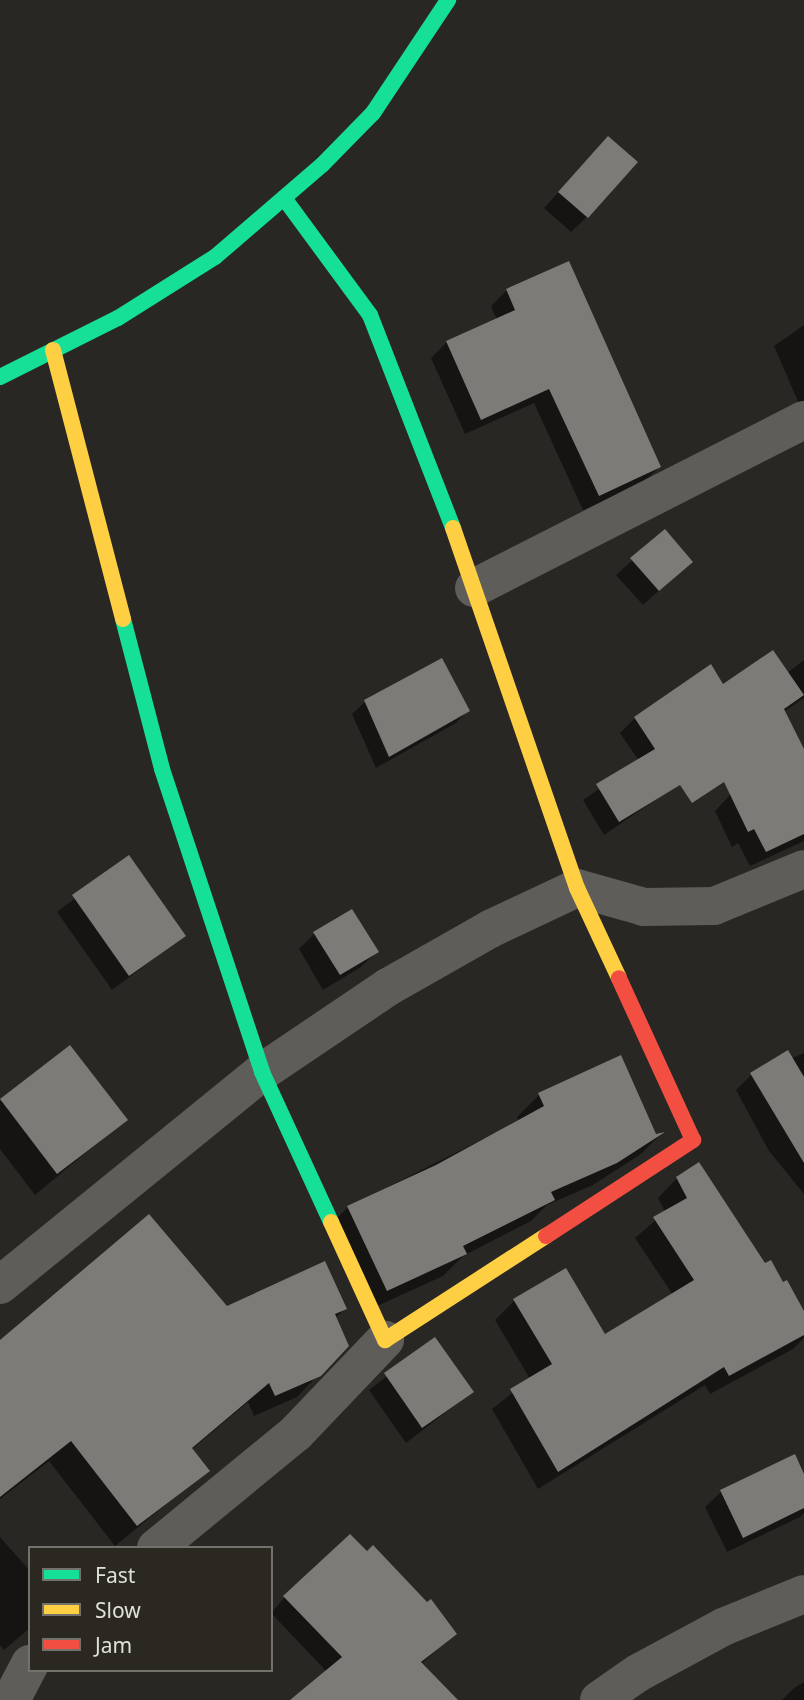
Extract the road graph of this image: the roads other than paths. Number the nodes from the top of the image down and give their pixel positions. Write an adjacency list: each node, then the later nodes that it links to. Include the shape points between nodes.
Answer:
1 (449, 0): 2 (street, via 373,113)
2 (284, 198): 3 (street, via 215,257 118,318); 6 (street, via 370,315)
3 (53, 350): 4 (street); 9 (street, via 162,769)
4 (0, 377)
5 (804, 420): 6 (street)
6 (474, 588): 8 (street)
7 (804, 869): 8 (street, via 714,905 644,907)
8 (577, 888): 9 (street, via 490,929 388,986); 11 (street, via 693,1140)
9 (262, 1072): 10 (street); 11 (street)
10 (0, 1284)
11 (385, 1340): 12 (street, via 296,1433)
12 (158, 1546)
13 (804, 1594): 14 (street, via 723,1627 638,1672)
14 (598, 1700)

